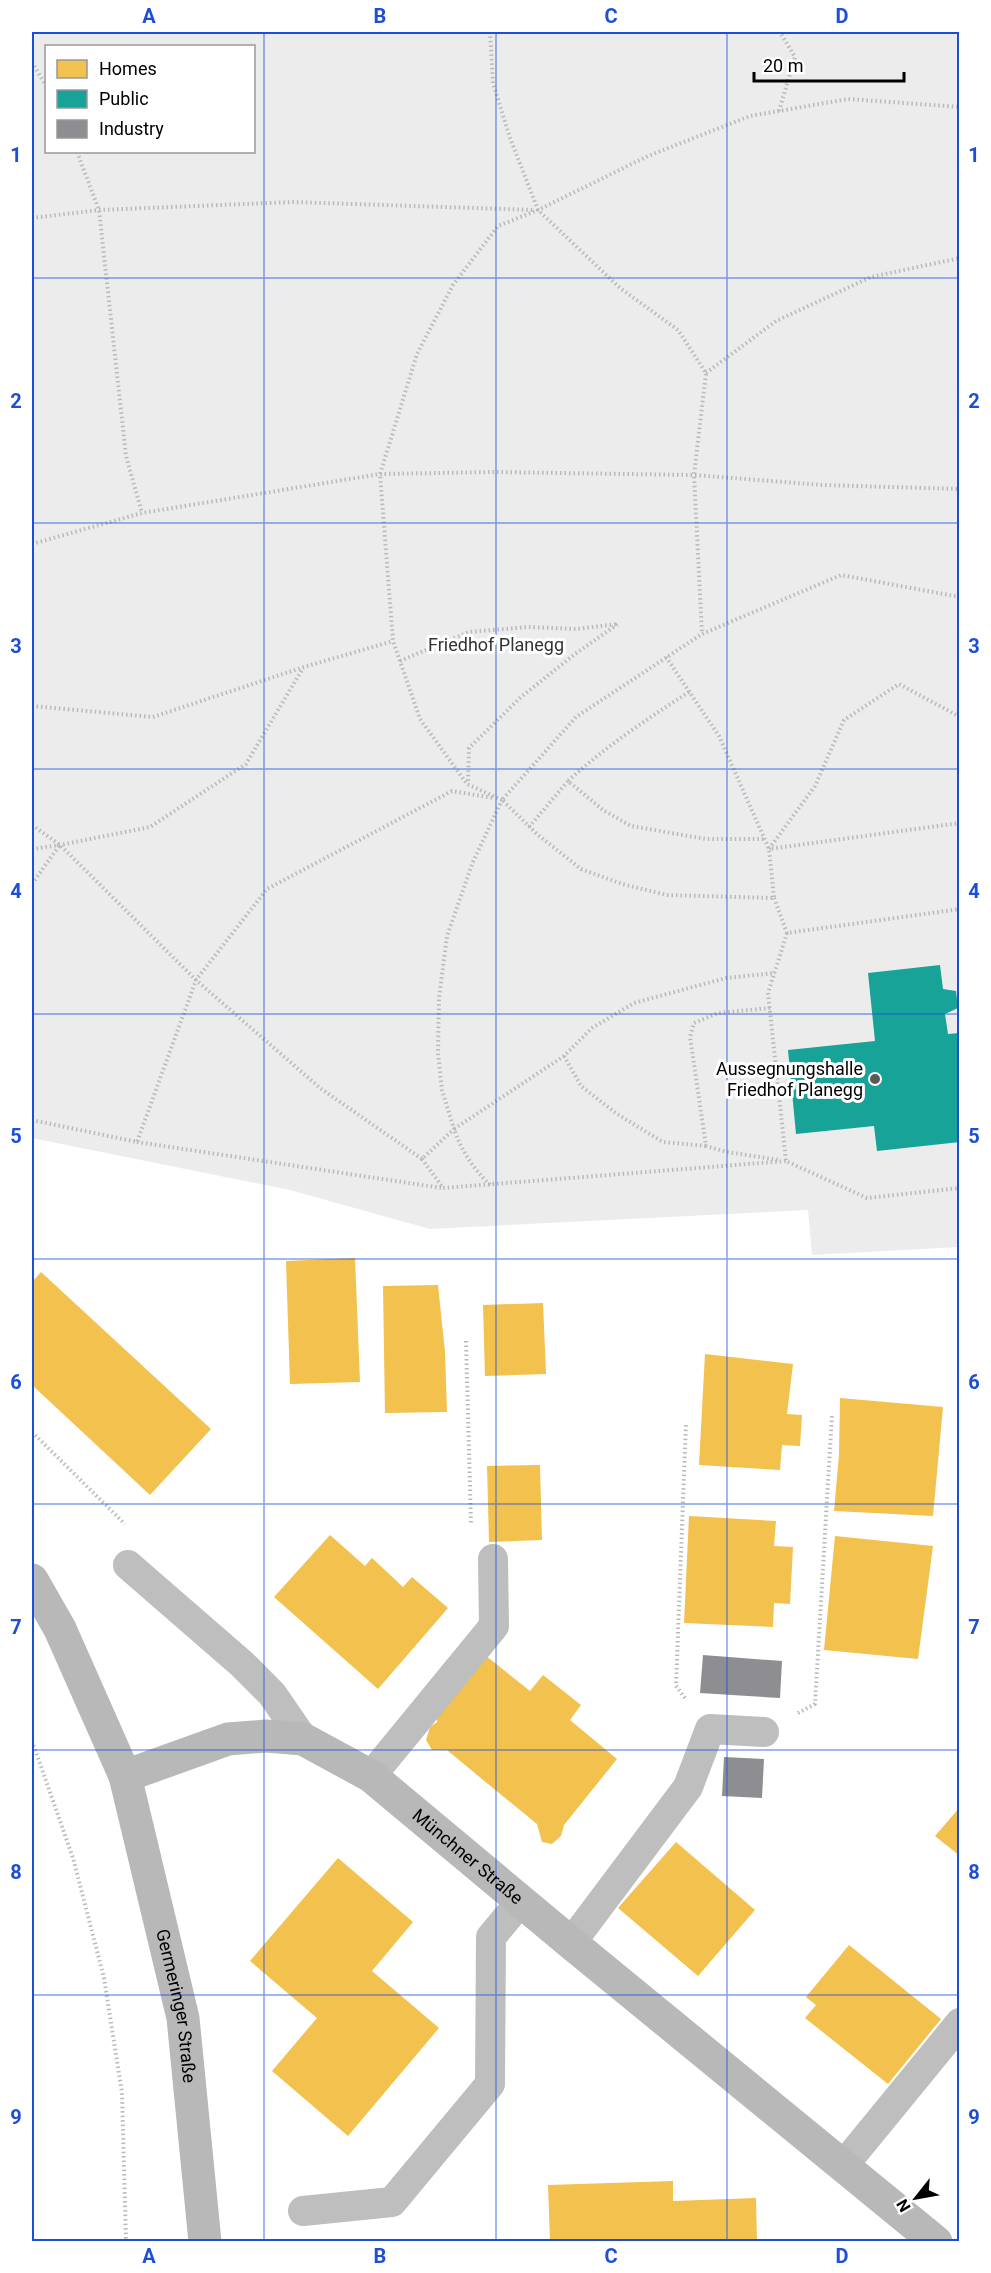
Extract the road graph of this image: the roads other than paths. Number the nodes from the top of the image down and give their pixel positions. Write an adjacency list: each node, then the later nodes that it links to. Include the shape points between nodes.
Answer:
1 (493, 1559): 7 (lane, via 494,1626)
2 (128, 1565): 5 (lane, via 242,1664 272,1694)
3 (32, 1580): 6 (main road, via 60,1629)
4 (764, 1732): 9 (lane, via 710,1729 688,1787)
5 (303, 1739): 6 (main road, Münchner Straße, via 228,1739); 7 (main road, Münchner Straße)
6 (125, 1776): 13 (main road, Germeringer Straße, via 183,2018)
7 (372, 1776): 8 (main road, Münchner Straße)
8 (521, 1901): 9 (main road, Münchner Straße); 12 (lane, via 491,1937 490,2084 392,2202)
9 (571, 1943): 11 (main road, Münchner Straße)
10 (960, 2023): 11 (lane)
11 (843, 2166): 14 (main road, Münchner Straße)
12 (303, 2211)
13 (205, 2241)
14 (936, 2241)

